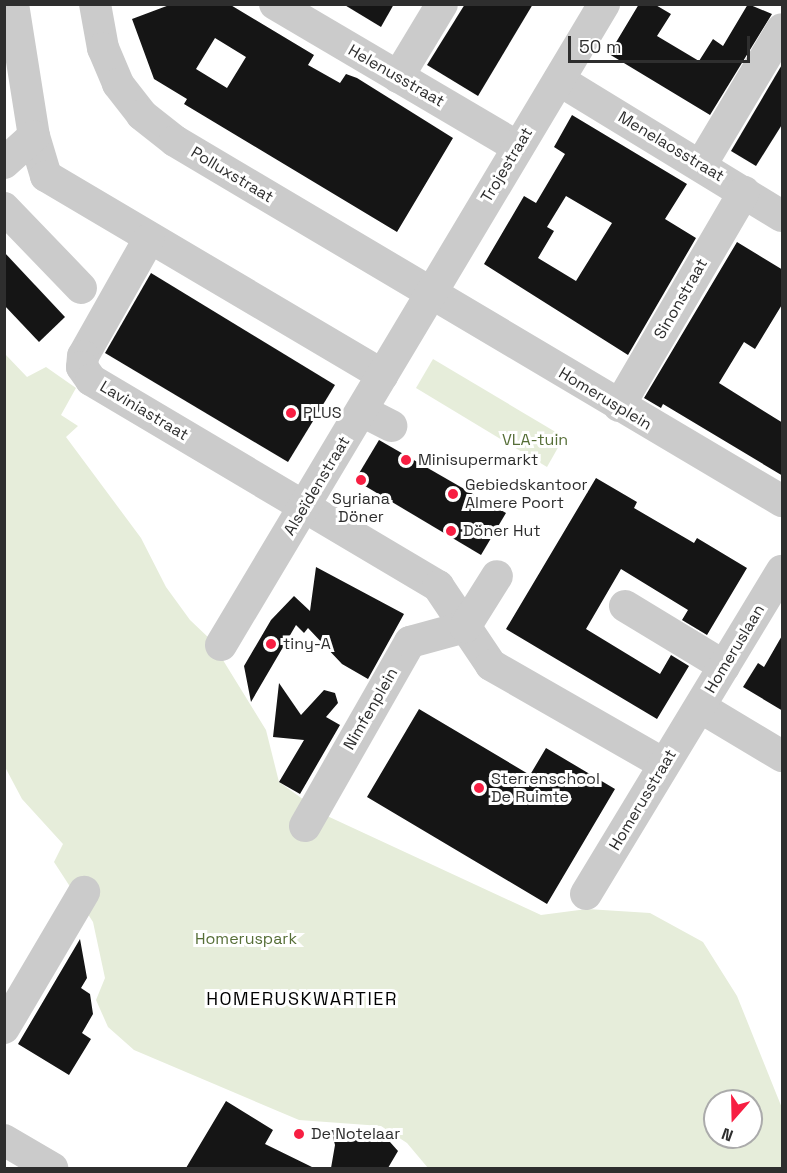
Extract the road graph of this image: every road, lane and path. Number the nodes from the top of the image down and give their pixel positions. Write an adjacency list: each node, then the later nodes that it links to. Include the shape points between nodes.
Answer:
1 (13, 4): 9 (street)
2 (95, 4): 18 (street, Polluxstraat, via 103,48 118,84 142,115 175,141)
3 (275, 4): 7 (street, Helenusstraat)
4 (442, 4): 7 (street)
5 (604, 4): 8 (street, Trojestraat)
6 (783, 29): 12 (street)
7 (398, 77): 10 (street, Helenusstraat)
8 (559, 80): 10 (street, Trojestraat); 12 (street, Menelaosstraat)
9 (34, 136): 11 (street); 16 (street, via 46,176)
10 (518, 147): 18 (street, Trojestraat)
11 (4, 163)
12 (701, 165): 13 (street, Menelaosstraat)
13 (744, 192): 15 (street, Menelaosstraat); 21 (street, Sinonstraat)
14 (4, 208): 17 (street)
15 (783, 216)
16 (149, 239): 20 (street); 25 (street, Laviniastraat, via 89,342 82,366 91,380)
17 (81, 288)
18 (430, 292): 19 (street, Trojestraat); 21 (street, Homerusplein)
19 (411, 326): 20 (street, Alseïdenstraat)
20 (383, 375): 22 (street, Alseïdenstraat)
21 (619, 406): 24 (street, Homerusplein)
22 (362, 411): 23 (street); 25 (street, Alseïdenstraat)
23 (391, 426)
24 (783, 501)
25 (305, 506): 29 (street, via 438,586); 30 (street, Alseïdenstraat)
26 (497, 576): 29 (street)
27 (779, 585): 31 (street, Homeruslaan)
28 (625, 606): 31 (street)
29 (465, 627): 34 (street, via 491,665); 35 (street, Nimfenplein, via 410,642)
30 (221, 645)
31 (724, 666): 32 (street, Homeruslaan)
32 (700, 707): 33 (street, Homeruslaan); 34 (street, Homerusstraat)
33 (783, 756)
34 (664, 765): 37 (street, Homerusstraat)
35 (304, 826)
36 (84, 892): 38 (street)
37 (586, 894)
38 (4, 1028)
39 (7, 1146): 40 (street)
40 (52, 1168)

